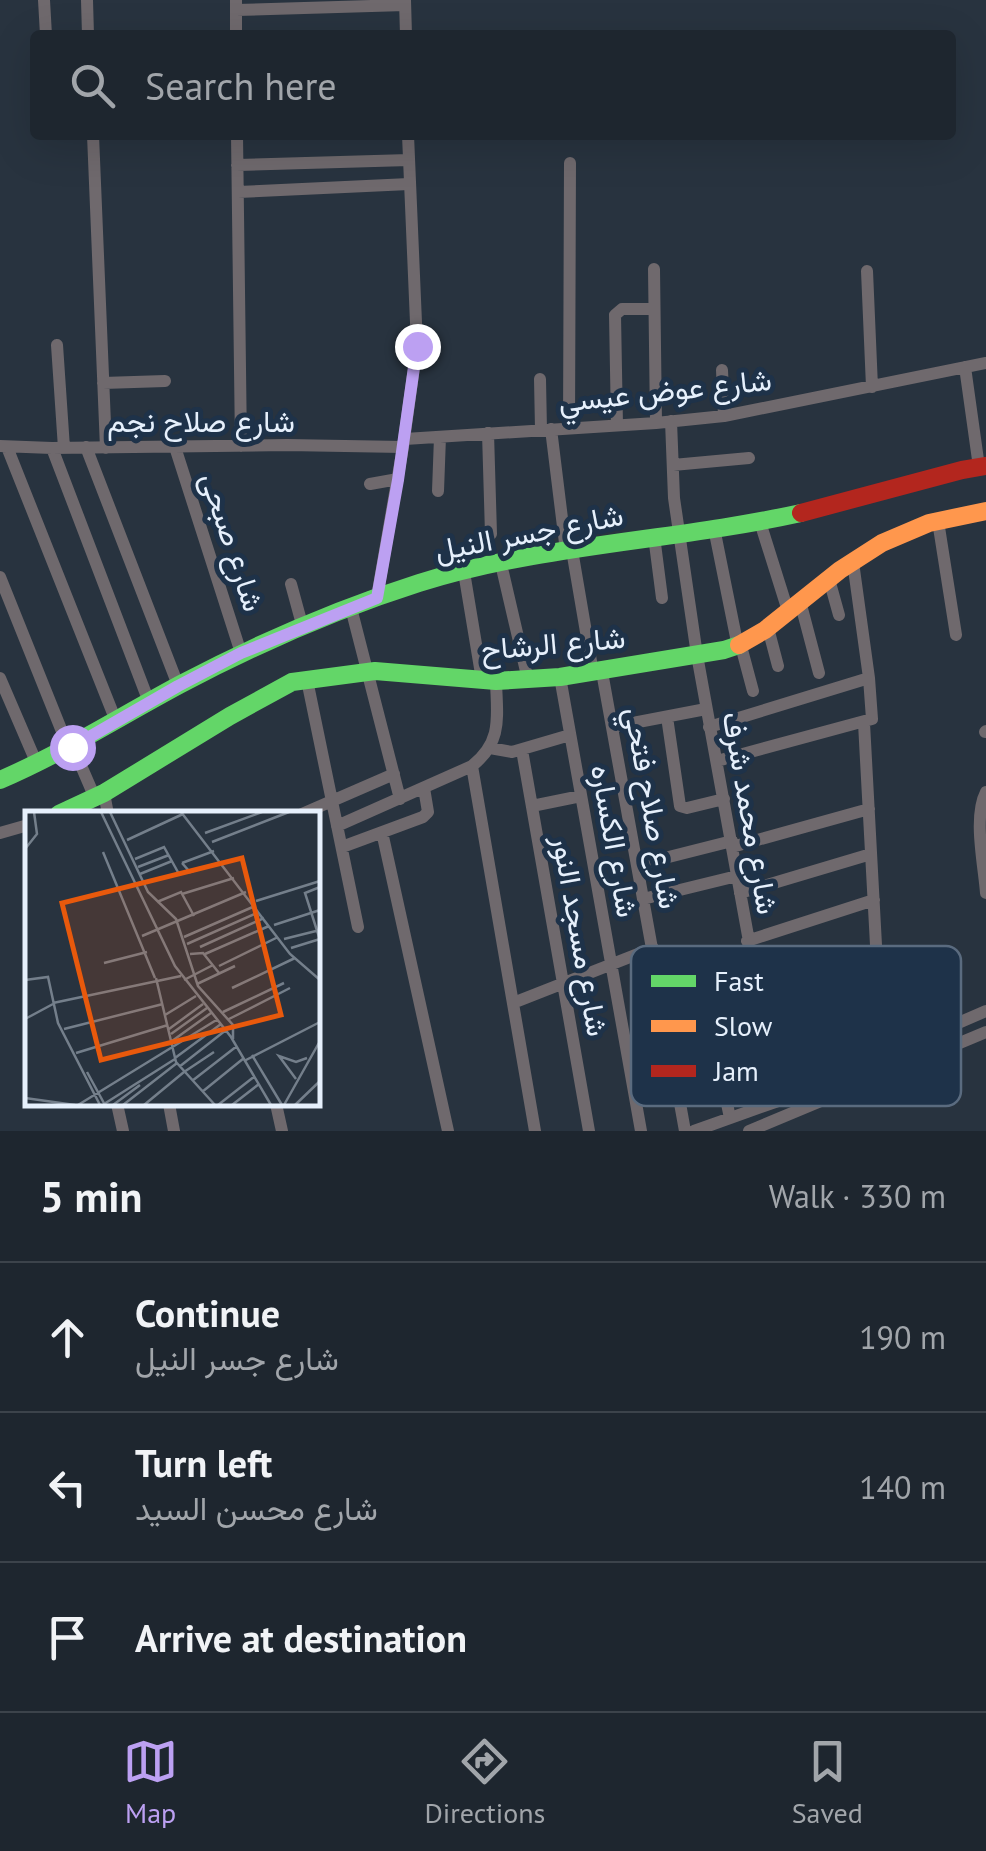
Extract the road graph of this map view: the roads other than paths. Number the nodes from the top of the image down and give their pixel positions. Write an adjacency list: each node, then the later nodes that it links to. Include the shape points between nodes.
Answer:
1 (44, 0): 5 (street)
2 (87, 0): 6 (street)
3 (405, 2): 4 (street); 7 (street)
4 (236, 5)
5 (46, 30)
6 (88, 30)
7 (406, 30)
8 (93, 140): 25 (street)
9 (237, 140): 13 (street)
10 (408, 140): 11 (street)
11 (409, 160): 13 (street); 14 (street)
12 (570, 163): 31 (street)
13 (238, 165): 15 (street)
14 (410, 184): 15 (street); 35 (street, via 417,334)
15 (238, 192): 37 (street)
16 (654, 269): 18 (street)
17 (867, 271): 26 (street)
18 (654, 309): 29 (street); 30 (street, via 616,315)
19 (57, 345): 40 (street)
20 (986, 362): 21 (street, شارع عوض عيسي)
21 (964, 367): 26 (street, شارع عوض عيسي); 44 (street)
22 (722, 370): 27 (street)
23 (540, 378): 32 (street, شارع صلاح فتحي)
24 (165, 381): 25 (street)
25 (103, 383): 41 (street)
26 (872, 387): 27 (street, شارع عوض عيسي)
27 (724, 416): 28 (street, شارع عوض عيسي)
28 (671, 421): 29 (street, شارع عوض عيسي); 43 (street, شارع محمد شرف)
29 (656, 423): 30 (street, شارع عوض عيسي)
30 (617, 425): 31 (street, شارع عوض عيسي)
31 (569, 428): 32 (street, شارع عوض عيسي)
32 (546, 429): 33 (street, شارع عوض عيسي); 55 (street, شارع صلاح فتحي)
33 (488, 434): 34 (street, شارع عوض عيسي); 53 (street)
34 (440, 437): 35 (street, شارع عوض عيسي); 47 (street)
35 (404, 443): 37 (street, شارع صلاح نجم); 45 (street)
36 (174, 446): 37 (street, شارع صلاح نجم); 41 (street, شارع صلاح نجم); 71 (street, شارع صبحى)
37 (241, 446)
38 (4, 447): 40 (street, شارع صلاح نجم); 88 (street)
39 (86, 447): 40 (street, شارع صلاح نجم); 41 (street, شارع صلاح نجم); 83 (street)
40 (58, 448): 85 (street)
41 (106, 448)
42 (749, 458): 43 (street)
43 (672, 464): 52 (street, شارع محمد شرف)
44 (982, 467): 50 (street, شارع جسر النيل)
45 (398, 480): 46 (street); 62 (street)
46 (370, 484)
47 (438, 490)
48 (986, 511): 49 (street, شارع الرشاح)
49 (938, 521): 56 (street, شارع الرشاح); 69 (street)
50 (760, 522): 51 (street, شارع جسر النيل); 64 (street)
51 (714, 528): 52 (street, شارع جسر النيل); 70 (street)
52 (679, 532): 54 (street, شارع جسر النيل); 72 (street, شارع محمد شرف)
53 (491, 534)
54 (654, 536): 55 (street, شارع جسر النيل); 63 (street)
55 (569, 550): 57 (street, شارع جسر النيل); 75 (street, شارع صلاح فتحي)
56 (853, 562): 60 (street, شارع الرشاح); 79 (street)
57 (501, 564): 58 (street, شارع جسر النيل); 82 (street)
58 (464, 572): 62 (street, شارع جسر النيل); 81 (street)
59 (0, 577): 93 (street)
60 (829, 579): 64 (street, شارع الرشاح); 66 (street)
61 (291, 584): 67 (street)
62 (377, 598): 65 (street, شارع جسر النيل)
63 (662, 598)
64 (794, 606): 68 (street, شارع الرشاح); 76 (street)
65 (352, 608): 67 (street, شارع جسر النيل); 74 (street)
66 (839, 614)
67 (303, 628): 71 (street, شارع جسر النيل)
68 (768, 628): 70 (street, شارع الرشاح); 73 (street)
69 (956, 635)
70 (739, 646): 72 (street, شارع الرشاح); 84 (street)
71 (241, 653): 83 (street, شارع جسر النيل)
72 (697, 655): 75 (street, شارع الرشاح); 86 (street, شارع محمد شرف)
73 (778, 666)
74 (368, 671): 80 (street, شارع الرشاح); 81 (street, شارع الرشاح); 99 (street)
75 (597, 672): 77 (street, شارع الرشاح); 90 (street, شارع صلاح فتحي)
76 (820, 672)
77 (560, 677): 82 (street, شارع الرشاح); 92 (street, شارع الكساره)
78 (0, 678): 97 (street)
79 (869, 678): 89 (street); 91 (street)
80 (307, 680): 103 (street, شارع الرشاح, via 277,689); 107 (street)
81 (489, 680): 82 (street, شارع الرشاح); 94 (street, via 497,730)
82 (528, 680)
83 (178, 686): 85 (street, شارع جسر النيل)
84 (753, 691)
85 (148, 702): 88 (street, شارع جسر النيل)
86 (706, 709): 87 (street); 91 (street, شارع محمد شرف)
87 (667, 717): 90 (street); 106 (street, via 680,806)
88 (116, 720): 93 (street, شارع جسر النيل)
89 (868, 720): 96 (street); 109 (street)
90 (612, 727): 120 (street, شارع صلاح فتحي)
91 (710, 727): 96 (street, شارع محمد شرف)
92 (570, 735): 95 (street); 104 (street, شارع الكساره)
93 (71, 748): 97 (street, شارع جسر النيل); 103 (street)
94 (490, 748): 95 (street); 98 (street)
95 (522, 750): 108 (street, شارع مسجد النور)
96 (717, 762): 106 (street, شارع محمد شرف)
97 (38, 764): 100 (street, شارع جسر النيل)
98 (472, 766): 101 (street); 134 (street)
99 (394, 774): 105 (street); 107 (street)
100 (0, 780)
101 (424, 788): 105 (street); 115 (street, via 426,814)
102 (986, 792): 122 (street, via 980,814)
103 (99, 796): 110 (street, شارع الرشاح); 111 (street)
104 (581, 796): 108 (street); 132 (street, شارع الكساره)
105 (400, 799): 113 (street)
106 (724, 799): 117 (street, شارع محمد شرف)
107 (332, 800): 112 (street); 113 (street)
108 (532, 806): 133 (street, شارع مسجد النور)
109 (869, 809): 117 (street); 119 (street)
110 (66, 811)
111 (106, 811)
112 (308, 811)
113 (337, 826): 118 (street)
114 (25, 827): 116 (street)
115 (382, 832): 118 (street); 152 (street)
116 (0, 834)
117 (732, 844): 120 (street); 121 (street, شارع محمد شرف)
118 (342, 847): 126 (street)
119 (871, 854): 123 (street); 125 (street)
120 (637, 865): 124 (street, شارع صلاح فتحي)
121 (738, 876): 123 (street, شارع محمد شرف); 124 (street)
122 (986, 893)
123 (740, 894): 127 (street, شارع محمد شرف)
124 (644, 899): 128 (street, شارع صلاح فتحي)
125 (874, 900): 127 (street); 130 (street)
126 (358, 926)
127 (748, 941): 129 (street, شارع محمد شرف)
128 (652, 946)
129 (749, 946)
130 (876, 946)
131 (631, 956): 132 (street)
132 (611, 964): 133 (street); 139 (street, شارع الكساره)
133 (562, 984): 134 (street); 154 (street, شارع مسجد النور)
134 (513, 1003): 153 (street)
135 (986, 1011): 136 (street)
136 (961, 1022)
137 (986, 1032): 138 (street)
138 (961, 1042)
139 (631, 1075)
140 (118, 1106): 149 (street)
141 (168, 1106): 150 (street)
142 (276, 1106): 151 (street)
143 (637, 1106): 155 (street, شارع الكساره)
144 (681, 1106): 156 (street, شارع صلاح فتحي)
145 (728, 1106): 148 (street)
146 (762, 1106): 148 (street)
147 (808, 1106): 158 (street)
148 (730, 1118): 157 (street)
149 (124, 1131)
150 (174, 1131)
151 (282, 1131)
152 (448, 1131)
153 (536, 1131)
154 (590, 1131)
155 (641, 1131)
156 (686, 1131)
157 (694, 1131)
158 (749, 1131)

